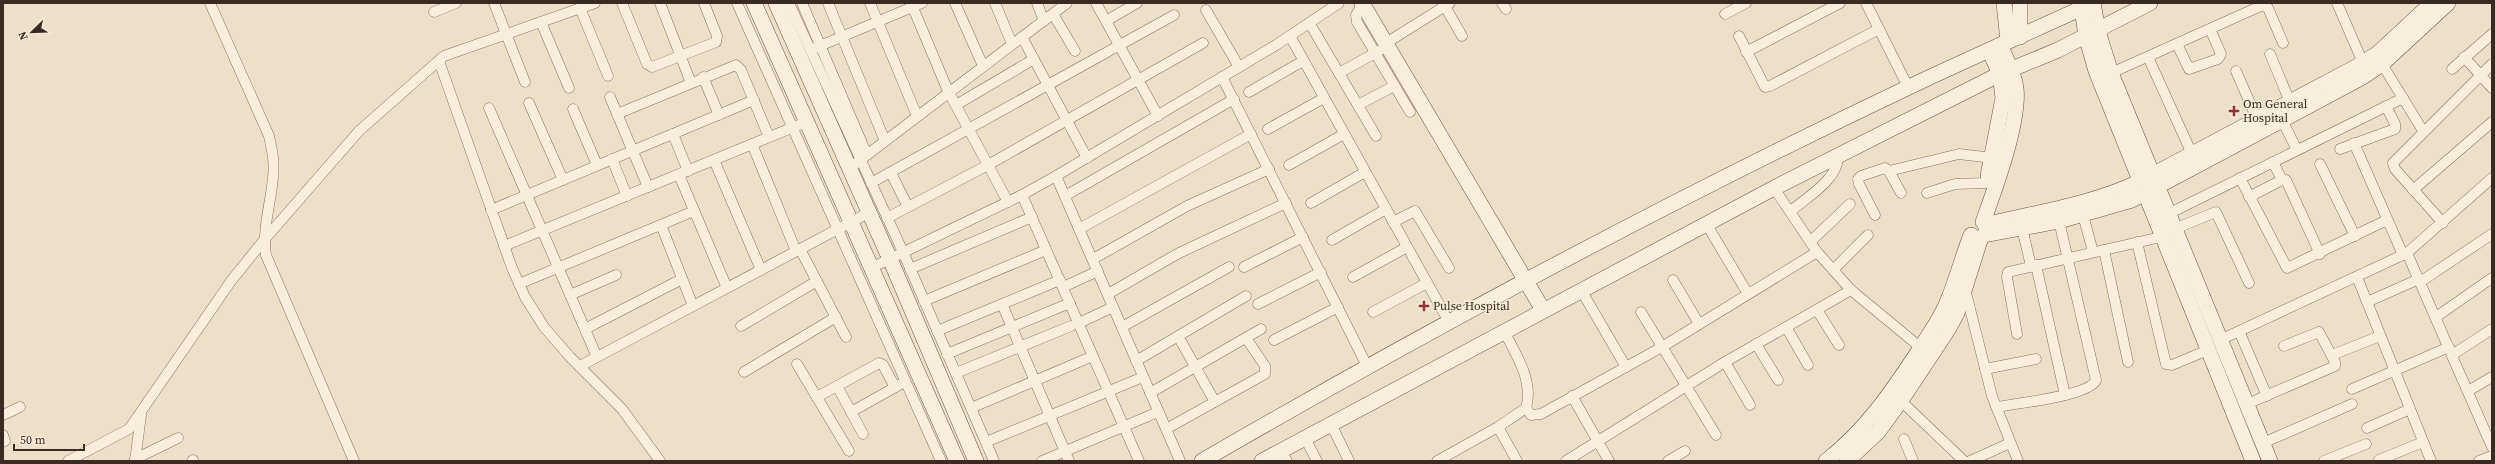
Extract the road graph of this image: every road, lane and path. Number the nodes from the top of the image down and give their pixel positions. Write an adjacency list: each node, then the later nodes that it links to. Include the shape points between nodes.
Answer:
1 (210, 3): 204 (street, via 269,136 274,157)
2 (456, 3): 38 (street)
3 (494, 3): 50 (street)
4 (595, 3): 36 (street)
5 (622, 3): 70 (street, via 649,66)
6 (660, 3): 70 (street)
7 (704, 3): 70 (street, via 717,40 714,44)
8 (737, 3): 122 (street)
9 (754, 3): 120 (street)
10 (776, 3): 67 (street)
11 (789, 3): 67 (street)
12 (802, 3): 63 (street)
13 (828, 3): 55 (street)
14 (870, 3): 45 (street)
15 (922, 3): 34 (street)
16 (955, 3): 79 (street)
17 (996, 3): 60 (street)
18 (1036, 3): 42 (street)
19 (1067, 3): 39 (street)
20 (1096, 3): 43 (street)
21 (1138, 3): 43 (street)
22 (1339, 3): 46 (street)
23 (1362, 3): 64 (street)
24 (1746, 3): 40 (street)
25 (1840, 3): 68 (street)
26 (1866, 3): 47 (street)
27 (2004, 3): 58 (street)
28 (2020, 3): 58 (street)
29 (2150, 3): 49 (street)
30 (2337, 3): 76 (street)
31 (2432, 3): 76 (street, via 2377,54)
32 (2448, 3): 77 (street)
33 (1446, 4): 53 (street); 64 (street)
34 (912, 5): 45 (street); 99 (street)
35 (2089, 5): 49 (street); 58 (street)
36 (580, 8): 44 (street); 88 (street)
37 (1206, 10): 80 (street)
38 (434, 12)
39 (1053, 14): 42 (street); 66 (street)
40 (1725, 14)
41 (1174, 15): 61 (street)
42 (1044, 21): 56 (street)
43 (1106, 21): 61 (street)
44 (541, 22): 50 (street); 97 (street)
45 (878, 22): 55 (street); 116 (street)
46 (1310, 24): 52 (street); 85 (street)
47 (1879, 29): 68 (street, via 1765,87); 96 (street)
48 (2210, 29): 59 (street, via 2259,6 2266,6); 62 (street); 62 (street, via 2221,54 2218,59 2189,69)
49 (2092, 33): 65 (street); 83 (street); 86 (street)
50 (505, 34): 74 (street, via 444,56); 92 (street)
51 (2492, 34): 72 (street)
52 (1290, 36): 75 (street); 80 (street)
53 (1462, 36)
54 (1738, 36): 68 (street)
55 (842, 37): 63 (street); 131 (street)
56 (1022, 37): 60 (street); 73 (street)
57 (1203, 43): 91 (street)
58 (2004, 43): 82 (street); 96 (street)
59 (2282, 43)
60 (1012, 44): 79 (street)
61 (1119, 44): 91 (street); 94 (street)
62 (2177, 44): 71 (street)
63 (820, 46): 67 (street); 143 (street)
64 (1383, 48): 85 (street); 95 (street); 238 (street)
65 (2058, 50): 82 (street); 83 (street, via 2076,51 2084,56)
66 (1075, 51)
67 (805, 52): 143 (street)
68 (1746, 52)
69 (2270, 54): 112 (street)
70 (681, 56): 93 (street)
71 (2148, 57): 86 (street); 137 (street)
72 (2464, 57): 81 (street); 87 (street)
73 (1034, 59): 94 (street); 107 (street)
74 (439, 61): 179 (street); 204 (street, via 359,131)
75 (1303, 61): 100 (street); 102 (street)
76 (2363, 63): 112 (street)
77 (2382, 64): 103 (street); 112 (street, via 2360,78)
78 (2492, 64): 87 (street)
79 (983, 66): 99 (street)
80 (1238, 67): 89 (street)
81 (2452, 69)
82 (2005, 71): 138 (street); 140 (street); 197 (street, via 2016,88 2016,104 2007,147)
83 (2096, 71): 164 (street)
84 (2236, 71): 119 (street)
85 (1339, 73): 108 (street)
86 (2111, 73): 159 (street)
87 (2480, 74): 98 (street); 125 (street)
88 (608, 76)
89 (1222, 77): 104 (street); 117 (street)
90 (703, 78): 93 (street); 105 (street, via 736,65 741,70); 115 (street)
91 (1138, 80): 117 (street); 118 (street)
92 (525, 82)
93 (691, 83): 114 (street)
94 (1048, 85): 118 (street); 124 (street)
95 (1394, 86): 108 (street); 113 (street)
96 (1908, 87): 238 (street, via 1629,226)
97 (569, 88)
98 (2492, 88)
99 (948, 92): 107 (street); 116 (street)
100 (1249, 92)
101 (610, 97): 114 (street)
102 (1324, 98): 123 (street); 128 (street)
103 (2403, 98): 109 (street); 125 (street)
104 (1234, 99): 127 (street); 171 (street)
105 (754, 100): 115 (street); 130 (street)
106 (529, 103): 157 (street)
107 (956, 105): 124 (street)
108 (1358, 105): 129 (street)
109 (2386, 106): 132 (street, via 2395,124 2394,129); 135 (street)
110 (489, 108): 168 (street)
111 (573, 109): 147 (street)
112 (2283, 111): 119 (street); 135 (street); 159 (street)
113 (1410, 112)
114 (617, 114): 136 (street)
115 (719, 115): 126 (street)
116 (917, 116): 131 (street)
117 (1158, 116): 139 (street)
118 (1067, 120): 139 (street); 145 (street)
119 (2257, 120): 137 (street)
120 (806, 122): 122 (street); 194 (street)
121 (2492, 122): 165 (street)
122 (791, 128): 130 (street); 194 (street)
123 (1268, 129)
124 (969, 130): 145 (street); 151 (street)
125 (2423, 131): 165 (street, via 2393,163)
126 (673, 134): 136 (street); 153 (street)
127 (1251, 134): 149 (street); 196 (street)
128 (1344, 134): 148 (street); 152 (street)
129 (1376, 136)
130 (770, 137): 133 (street)
131 (885, 141): 143 (street)
132 (2354, 143): 134 (street); 189 (street)
133 (752, 144): 142 (street); 210 (street)
134 (2340, 149)
135 (2297, 150): 144 (street)
136 (632, 151): 141 (street); 162 (street)
137 (2192, 154): 159 (street)
138 (1838, 156): 163 (street); 181 (street, via 1838,166 1831,176)
139 (1087, 158): 154 (street)
140 (1993, 158): 150 (street, via 1959,154); 161 (street)
141 (612, 159): 147 (street); 170 (street)
142 (714, 160): 153 (street); 227 (street)
143 (859, 162): 160 (street); 182 (street)
144 (2273, 162): 155 (street); 158 (street)
145 (988, 164): 173 (street); 177 (street)
146 (2320, 164): 202 (street)
147 (597, 165): 157 (street)
148 (1289, 165)
149 (1268, 168): 174 (street); 219 (street, via 1187,206)
150 (1890, 171): 166 (street); 184 (street, via 1879,168 1858,179)
151 (891, 172): 160 (street); 177 (street)
152 (1365, 172): 175 (street); 178 (street)
153 (684, 173): 162 (street); 180 (street)
154 (1056, 176): 169 (street); 171 (street)
155 (2240, 178): 172 (street); 183 (street)
156 (2492, 178): 191 (street)
157 (563, 180): 168 (street)
158 (2282, 180): 172 (street); 215 (street, via 2286,180)
159 (2156, 181): 164 (street); 183 (street)
160 (871, 183): 188 (street)
161 (1986, 183): 167 (street, via 1955,184); 197 (street)
162 (648, 187): 170 (street)
163 (1774, 188): 181 (street); 193 (street)
164 (2142, 189): 185 (street); 186 (street, via 2125,189); 199 (street)
165 (2413, 190): 191 (street)
166 (1901, 193)
167 (1926, 193)
168 (526, 195): 179 (street); 198 (street)
169 (1022, 195): 173 (street); 187 (street)
170 (628, 196): 198 (street)
171 (1065, 196): 196 (street)
172 (2250, 197): 215 (street, via 2287,268)
173 (1008, 202): 217 (street)
174 (1286, 203): 203 (street); 248 (street, via 1179,253)
175 (1310, 203)
176 (1850, 204): 206 (street)
177 (908, 207): 188 (street)
178 (1386, 209): 190 (street); 205 (street)
179 (491, 210): 208 (street)
180 (694, 211): 192 (street); 244 (street)
181 (1791, 211): 206 (street)
182 (870, 212): 194 (street); 217 (street)
183 (2168, 214): 199 (street)
184 (1876, 215)
185 (2083, 215): 186 (street); 214 (street)
186 (2061, 216): 195 (street); 197 (street); 218 (street)
187 (1032, 217): 211 (street); 226 (street)
188 (887, 218): 217 (street)
189 (2388, 220): 202 (street); 216 (street)
190 (1393, 222): 209 (street); 225 (street, via 1415,211)
191 (2443, 223): 216 (street)
192 (661, 225): 223 (street); 235 (street)
193 (1707, 225): 246 (street); 249 (street)
194 (844, 226): 210 (street); 224 (street); 314 (street)
195 (2022, 228): 197 (street); 220 (street)
196 (1079, 229): 219 (street)
197 (1980, 229): 245 (street); 291 (street, via 1946,304)
198 (542, 231): 208 (street); 223 (street)
199 (2168, 233): 207 (street); 241 (street, via 2216,212); 285 (street); 292 (street)
200 (2492, 234): 239 (street)
201 (1868, 235): 228 (street)
202 (2355, 236): 215 (street)
203 (1303, 237): 222 (street); 230 (street)
204 (264, 240): 338 (street, via 231,281); 370 (street, via 271,268)
205 (1332, 240)
206 (1811, 241): 213 (street)
207 (2137, 242): 212 (street); 292 (street, via 2166,364 2172,365)
208 (504, 246): 242 (street)
209 (1407, 247): 232 (street); 240 (street)
210 (798, 250): 227 (street); 237 (street)
211 (1046, 250): 243 (street); 252 (street)
212 (2104, 250): 214 (street); 301 (street)
213 (1817, 252): 228 (street); 249 (street)
214 (2093, 252): 218 (street)
215 (2320, 254)
216 (2405, 254): 233 (street); 239 (street)
217 (896, 255): 224 (street); 226 (street); 374 (street)
218 (2068, 258): 220 (street); 324 (street, via 2096,380 2091,386)
219 (1092, 259): 229 (street)
220 (2034, 266): 279 (street, via 2007,274); 324 (street)
221 (1229, 267): 271 (street)
222 (1244, 267)
223 (558, 268): 242 (street); 250 (street)
224 (871, 268): 314 (street)
225 (1449, 268)
226 (910, 269): 252 (street)
227 (761, 270): 244 (street)
228 (1833, 270): 247 (street)
229 (1098, 271): 243 (street); 248 (street)
230 (1321, 272): 256 (street); 259 (street)
231 (616, 275): 250 (street)
232 (1353, 277)
233 (2357, 277): 253 (street); 278 (street)
234 (2492, 278): 265 (street)
235 (682, 279): 257 (street); 273 (street)
236 (1673, 280): 267 (street)
237 (817, 281): 264 (street); 269 (street)
238 (1526, 281): 260 (street); 266 (street)
239 (2420, 281): 253 (street); 265 (street)
240 (1427, 283): 262 (street); 266 (street)
241 (2249, 283)
242 (519, 284): 304 (street, via 544,327)
243 (1061, 284): 254 (street); 255 (street)
244 (727, 288): 257 (street)
245 (1965, 289): 308 (street); 328 (street, via 1952,323)
246 (1581, 290): 260 (street); 307 (street)
247 (1852, 290): 261 (street); 291 (street)
248 (1108, 294): 258 (street)
249 (1748, 294): 267 (street)
250 (570, 295): 273 (street)
251 (1246, 296): 280 (street)
252 (924, 301): 276 (street)
253 (2366, 302): 281 (street)
254 (1070, 303): 268 (street); 270 (street)
255 (1002, 304): 270 (street); 276 (street)
256 (1258, 304)
257 (693, 306): 296 (street)
258 (1113, 307): 268 (street); 271 (street)
259 (1338, 307): 284 (street); 305 (street)
260 (1543, 310): 277 (street)
261 (1817, 310): 272 (street); 287 (street)
262 (1373, 312)
263 (1641, 312): 290 (street)
264 (836, 317): 282 (street); 310 (street)
265 (2436, 317): 293 (street)
266 (1449, 322): 305 (street)
267 (1699, 324): 290 (street)
268 (1075, 325): 289 (street); 321 (street)
269 (741, 326)
270 (1012, 327): 289 (street); 294 (street)
271 (1122, 327): 299 (street)
272 (1786, 327): 286 (street); 303 (street)
273 (585, 329): 296 (street)
274 (1261, 329): 283 (street)
275 (2492, 329): 293 (street)
276 (937, 331): 294 (street)
277 (1504, 331): 336 (street, via 1524,371 1528,387); 344 (street)
278 (2239, 331): 285 (street); 326 (street)
279 (2017, 334)
280 (1178, 336): 299 (street); 306 (street)
281 (2380, 336): 295 (street); 309 (street)
282 (846, 337)
283 (1246, 338): 306 (street); 329 (street, via 1265,366 1265,374)
284 (1274, 340)
285 (2220, 340): 330 (street)
286 (1756, 344): 300 (street); 315 (street)
287 (1839, 345)
288 (2284, 346): 295 (street, via 2319,332)
289 (1020, 347): 311 (street); 316 (street)
290 (1662, 347): 307 (street); 318 (street)
291 (1920, 347): 364 (street)
292 (2208, 350): 394 (street)
293 (2451, 351): 309 (street); 322 (street)
294 (947, 354): 311 (street)
295 (2332, 355): 326 (street, via 2335,362 2332,368)
296 (597, 357): 304 (street)
297 (1086, 359): 316 (street)
298 (2036, 359): 308 (street)
299 (1136, 361): 312 (street)
300 (1725, 362): 318 (street); 332 (street)
301 (2128, 362)
302 (797, 364): 327 (street)
303 (1808, 365)
304 (580, 366): 371 (street, via 622,409)
305 (1367, 366): 380 (street)
306 (1195, 367): 323 (street); 329 (street)
307 (1626, 367): 325 (street)
308 (1985, 369): 334 (street)
309 (2394, 370): 320 (street); 337 (street)
310 (744, 372)
311 (956, 373): 335 (street)
312 (1143, 377): 321 (street); 323 (street)
313 (2492, 377): 322 (street)
314 (912, 378): 319 (street); 372 (street); 373 (street)
315 (1778, 380)
316 (1035, 381): 335 (street); 342 (street)
317 (837, 386): 319 (street, via 879,363 883,365); 327 (street); 339 (street)
318 (1686, 386): 350 (street); 355 (street)
319 (896, 387): 339 (street)
320 (2352, 389)
321 (1108, 390): 342 (street); 345 (street)
322 (2468, 391): 343 (street)
323 (1150, 393): 340 (street)
324 (2065, 395): 334 (street)
325 (1572, 396): 336 (street, via 1537,415 1531,415); 355 (street)
326 (2267, 396): 330 (street)
327 (817, 397): 361 (street)
328 (1901, 401): 364 (street, via 1878,432); 391 (street)
329 (1215, 402): 348 (street)
330 (2247, 404): 358 (street)
331 (2352, 404): 358 (street)
332 (1750, 405)
333 (20, 407): 341 (street)
334 (1996, 407): 357 (street)
335 (971, 408): 354 (street)
336 (1526, 408): 346 (street)
337 (2410, 410): 347 (street); 356 (street)
338 (142, 412): 367 (street); 369 (street, via 129,429)
339 (851, 412): 349 (street)
340 (1158, 412): 345 (street); 348 (street)
341 (3, 415)
342 (1049, 415): 354 (street); 362 (street)
343 (2488, 423): 360 (street)
344 (1331, 424): 352 (street); 383 (street)
345 (1124, 427): 362 (street); 378 (street)
346 (1498, 427): 384 (street); 385 (street)
347 (2367, 428)
348 (1166, 429): 379 (street)
349 (863, 434)
350 (1716, 435)
351 (178, 438): 367 (street)
352 (1305, 438): 365 (street); 382 (street)
353 (1904, 439): 390 (street)
354 (986, 442): 375 (street)
355 (1598, 442): 386 (street); 387 (street)
356 (2423, 442): 368 (street); 397 (street)
357 (2010, 443): 392 (street); 393 (street)
358 (2263, 443): 395 (street)
359 (2366, 444): 396 (street)
360 (2492, 446)
361 (849, 451)
362 (1065, 451): 376 (street); 377 (street)
363 (1685, 451): 388 (street)
364 (1852, 454): 389 (street)
365 (1284, 456): 381 (street)
366 (2492, 456): 398 (street)
367 (135, 460)
368 (2379, 460)
369 (68, 461)
370 (354, 461)
371 (660, 461)
372 (942, 461)
373 (957, 461)
374 (976, 461)
375 (994, 461)
376 (1042, 461)
377 (1069, 461)
378 (1139, 461)
379 (1180, 461)
380 (1202, 461)
381 (1262, 461)
382 (1317, 461)
383 (1349, 461)
384 (1437, 461)
385 (1517, 461)
386 (1566, 461)
387 (1609, 461)
388 (1668, 461)
389 (1826, 461)
390 (1913, 461)
391 (1964, 461)
392 (1970, 461)
393 (2018, 461)
394 (2253, 461)
395 (2270, 461)
396 (2324, 461)
397 (2431, 461)
398 (2479, 461)

